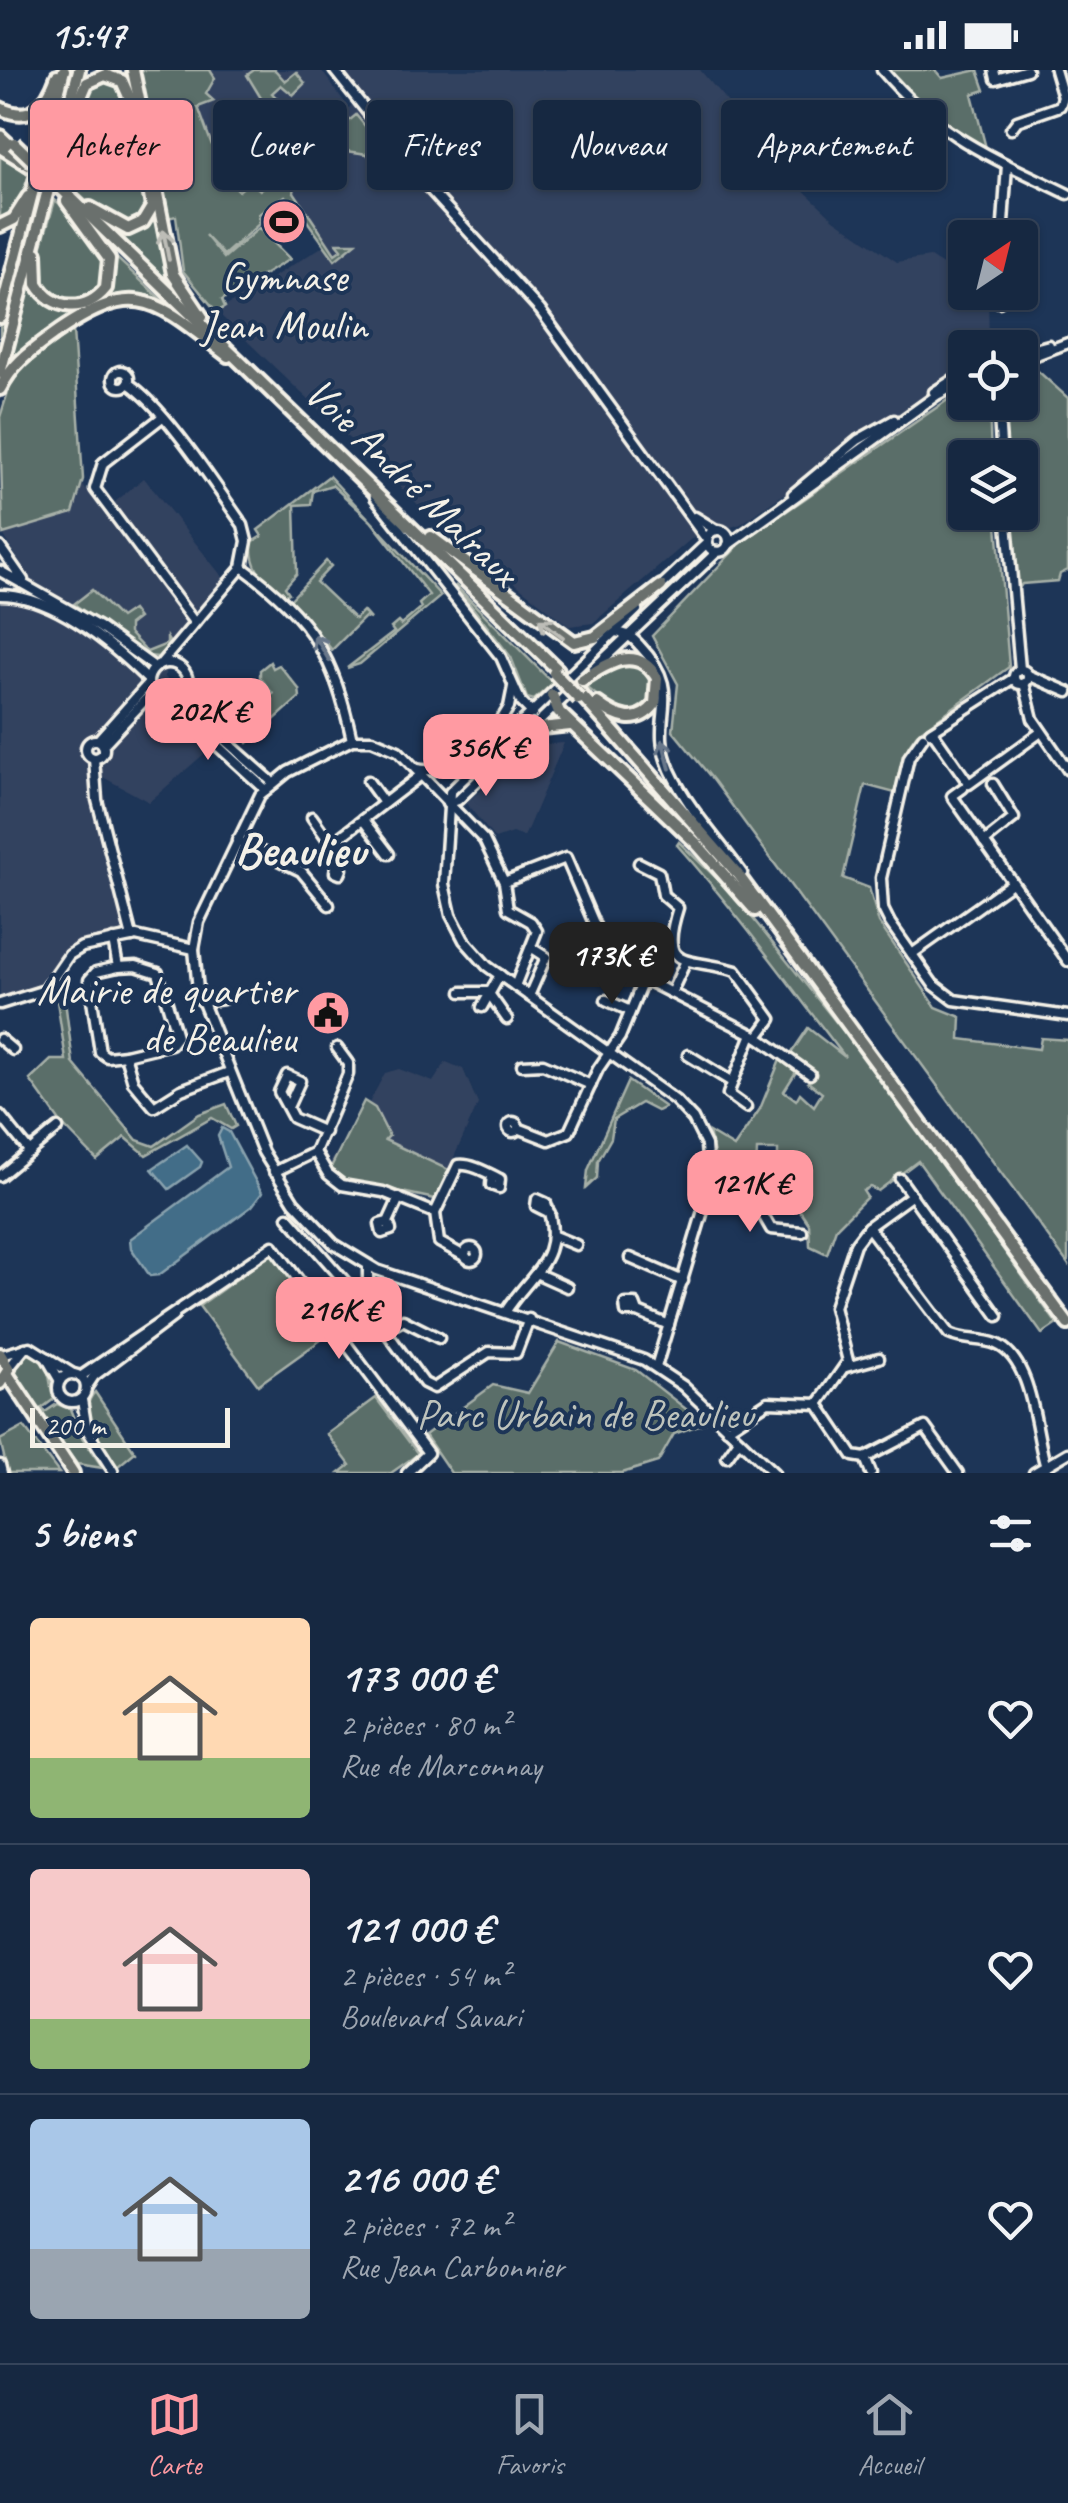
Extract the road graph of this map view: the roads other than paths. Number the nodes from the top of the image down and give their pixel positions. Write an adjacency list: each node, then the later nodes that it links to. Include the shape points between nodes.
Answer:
1 (62, 70): 9 (main road); 13 (main road, via 35,111 20,115)
2 (79, 70): 10 (main road)
3 (133, 70): 32 (main road, one-way to 3, via 173,274)
4 (334, 70): 40 (street, via 428,188 540,310)
5 (882, 70): 17 (street, via 939,128)
6 (1026, 70): 8 (street)
7 (1055, 70): 14 (street, via 1060,106)
8 (996, 73)
9 (55, 100)
10 (71, 100)
11 (79, 100): 12 (main road, via 86,82 105,75 128,86)
12 (131, 100)
13 (0, 108)
14 (1011, 129)
15 (0, 133): 16 (main road, Voie André Malraux)
16 (8, 145): 18 (main road, Voie André Malraux); 24 (main road, Voie André Malraux, bridge)
17 (1007, 165): 25 (street); 26 (street)
18 (30, 170)
19 (30, 188): 27 (main road, via 14,218)
20 (33, 190): 29 (main road)
21 (48, 190): 28 (main road)
22 (58, 190): 24 (main road, Voie André Malraux, bridge)
23 (150, 190): 24 (main road, via 148,216 135,227 118,227)
24 (65, 194): 28 (main road, via 110,259 110,280 98,298 64,306 43,294 35,273); 32 (main road, Voie André Malraux)
25 (1068, 194)
26 (1003, 220)
27 (0, 226)
28 (37, 234): 33 (main road)
29 (0, 316)
30 (1068, 341): 31 (street)
31 (1038, 351)
32 (234, 357): 36 (main road, via 170,312 121,300 94,308 17,361); 41 (main road, Voie André Malraux); 46 (main road, Voie André Malraux)
33 (0, 373)
34 (128, 383): 38 (street)
35 (948, 384): 39 (street)
36 (0, 389)
37 (948, 389): 39 (street)
38 (161, 418): 53 (street, via 243,525); 58 (street, via 103,463 95,489)
39 (850, 452): 42 (street); 42 (street)
40 (666, 484): 45 (street, via 696,518); 47 (street); 50 (street, via 697,532)
41 (373, 493): 65 (main road, Voie André Malraux); 68 (street, via 501,657)
42 (779, 508): 43 (street)
43 (753, 524): 45 (street); 48 (street)
44 (1008, 530): 66 (street)
45 (719, 531): 47 (street); 48 (street)
46 (424, 535): 56 (main road, one-way to 46, via 594,637 574,642); 65 (main road, Voie André Malraux)
47 (707, 542): 50 (street); 51 (street)
48 (728, 544): 51 (street)
49 (0, 547): 52 (street)
50 (697, 552): 56 (street)
51 (717, 552): 60 (street)
52 (8, 562): 54 (street); 55 (street)
53 (242, 567): 58 (street); 82 (street, one-way to 53, via 323,646)
54 (1, 573): 55 (street); 61 (street)
55 (30, 586): 63 (street)
56 (661, 586): 59 (street)
57 (0, 595): 61 (street, via 38,602)
58 (194, 622): 62 (street)
59 (614, 632): 60 (street); 73 (street)
60 (628, 634): 70 (street); 109 (street, one-way to 60, via 671,770 662,734 664,676)
61 (96, 637): 67 (street)
62 (173, 650): 63 (street); 64 (street)
63 (158, 664): 64 (street); 67 (street)
64 (178, 666): 69 (street)
65 (556, 671): 70 (main road, Voie André Malraux, bridge)
66 (1024, 676): 71 (street); 79 (street); 81 (street)
67 (147, 682): 72 (street); 83 (street)
68 (514, 688): 75 (street); 77 (street); 80 (street)
69 (188, 690): 74 (street); 91 (street)
70 (581, 691): 70 (main road, via 605,664 627,658 646,664 659,685 652,708 630,719); 73 (street); 109 (main road, Voie André Malraux)
71 (1068, 692)
72 (156, 695): 74 (street); 83 (street)
73 (553, 701): 75 (street); 76 (street); 78 (main road)
74 (177, 702): 91 (street)
75 (532, 714): 76 (street); 77 (street)
76 (544, 717): 85 (street)
77 (519, 726): 80 (street); 93 (street, via 450,792)
78 (576, 728): 85 (main road, via 549,724); 109 (main road, via 696,843)
79 (1041, 732): 86 (street); 88 (street)
80 (494, 734): 87 (street, via 456,765)
81 (928, 734): 90 (street); 110 (street, via 909,757 880,892 890,923)
82 (352, 740): 87 (street, via 386,744); 91 (street)
83 (101, 742): 84 (street, via 102,754); 84 (street, via 85,747)
84 (94, 758): 105 (street, via 97,800)
85 (501, 758): 93 (street)
86 (1068, 770)
87 (418, 772): 92 (street); 93 (street)
88 (990, 779): 90 (street); 97 (street, via 1014,818)
89 (368, 781): 92 (street)
90 (966, 786): 97 (street, via 952,796)
91 (269, 787): 96 (street)
92 (384, 803): 95 (street)
93 (447, 804): 102 (street, via 486,843); 114 (street, via 448,905 469,947)
94 (312, 817): 98 (street)
95 (363, 820): 98 (street); 99 (street)
96 (238, 840): 104 (street, via 301,871); 108 (street, via 199,922)
97 (984, 842): 103 (street)
98 (332, 844): 101 (street, via 328,852)
99 (389, 854)
100 (639, 864): 112 (street, via 659,873 662,894 678,908 670,940)
101 (336, 866)
102 (504, 882): 107 (street, via 508,909 536,928); 115 (street, via 566,858 609,956)
103 (1012, 883): 110 (street); 111 (street)
104 (328, 905)
105 (132, 936): 106 (street); 108 (street)
106 (113, 940): 113 (street); 124 (street, via 78,948 45,990)
107 (532, 948): 116 (street); 120 (street, via 546,958)
108 (194, 949): 123 (street)
109 (794, 952): 173 (main road, Voie André Malraux)
110 (912, 954): 127 (street, via 954,1000)
111 (1068, 961)
112 (684, 963): 117 (street); 131 (street, via 741,975 772,1016)
113 (118, 967): 137 (street, via 96,972 89,982 99,1049 107,1057); 137 (street, via 158,973 177,1036 172,1044)
114 (500, 975): 116 (street); 119 (street)
115 (644, 978): 117 (street); 126 (street)
116 (515, 986): 120 (street)
117 (672, 990): 131 (street)
118 (462, 992): 119 (street)
119 (488, 992): 125 (street); 130 (street)
120 (529, 996): 135 (street)
121 (223, 998): 123 (street)
122 (606, 1000): 126 (street)
123 (202, 1002): 129 (street)
124 (0, 1004)
125 (482, 1007)
126 (630, 1011): 135 (street)
127 (1068, 1016)
128 (219, 1017): 129 (street)
129 (208, 1019): 139 (street)
130 (507, 1019)
131 (755, 1036): 140 (street); 141 (street)
132 (0, 1039): 134 (street)
133 (337, 1048): 148 (street, via 349,1070)
134 (12, 1050)
135 (609, 1052): 142 (street); 157 (street, via 693,1119 708,1155)
136 (688, 1055): 141 (street)
137 (125, 1056): 139 (street, via 133,1082 154,1107)
138 (522, 1065): 142 (street, via 542,1064)
139 (232, 1073): 151 (street)
140 (810, 1074)
141 (732, 1082): 144 (street, via 728,1096)
142 (591, 1085): 147 (street, via 566,1136 549,1140)
143 (289, 1106): 148 (street, via 294,1120)
144 (746, 1107)
145 (0, 1115): 149 (street)
146 (58, 1128): 149 (street)
147 (518, 1128)
148 (326, 1132): 150 (street)
149 (30, 1152): 153 (street)
150 (315, 1152): 151 (street); 156 (street, via 340,1184)
151 (274, 1172): 168 (street, via 318,1230)
152 (492, 1175): 158 (street, via 458,1165)
153 (0, 1176)
154 (900, 1180): 155 (street)
155 (912, 1195): 162 (street); 178 (street)
156 (399, 1198): 158 (street); 161 (street)
157 (707, 1201): 163 (street, via 756,1203 773,1230); 171 (street)
158 (435, 1213): 166 (street, via 439,1242)
159 (550, 1213): 164 (street)
160 (288, 1216): 174 (street, via 347,1285)
161 (388, 1222)
162 (868, 1227): 190 (street, via 854,1244 834,1307 849,1355); 203 (street, via 946,1332 998,1345 1008,1355 1030,1394)
163 (802, 1232)
164 (554, 1236): 165 (street); 170 (street)
165 (576, 1245)
166 (466, 1258)
167 (630, 1258): 171 (street)
168 (368, 1266): 169 (street); 174 (street)
169 (386, 1273): 174 (street); 176 (street)
170 (538, 1274): 172 (street); 176 (street)
171 (683, 1281): 181 (street)
172 (567, 1287)
173 (1043, 1289): 180 (main road, Voie André Malraux); 183 (main road)
174 (368, 1297): 182 (street)
175 (188, 1302): 191 (street); 194 (street, via 94,1376); 206 (street, via 267,1246 278,1249 428,1453)
176 (506, 1312): 179 (street)
177 (638, 1312): 181 (street)
178 (998, 1316)
179 (529, 1320): 182 (street, via 516,1353 492,1351 434,1388); 189 (street)
180 (1068, 1324)
181 (669, 1326): 189 (street)
182 (385, 1330): 184 (street, via 403,1320)
183 (1068, 1336)
184 (439, 1338)
185 (27, 1346): 186 (street); 187 (street); 192 (street)
186 (43, 1353): 191 (street); 193 (street)
187 (1, 1355): 192 (main road)
188 (879, 1358): 190 (street)
189 (656, 1367): 197 (street)
190 (846, 1367): 196 (street)
191 (76, 1375): 193 (street); 194 (street)
192 (4, 1378): 205 (main road)
193 (60, 1381): 195 (street, via 59,1394)
194 (85, 1392): 195 (street); 195 (street, via 80,1408 87,1430 113,1471 90,1440)
195 (70, 1402)
196 (818, 1404): 197 (street, via 768,1402); 201 (street, via 847,1451)
197 (727, 1429): 198 (street)
198 (740, 1440): 200 (street); 207 (street)
199 (1068, 1453): 203 (street)
200 (726, 1457)
201 (865, 1458): 208 (street); 209 (street, via 924,1426)
202 (0, 1465): 204 (street)
203 (1041, 1470)
204 (2, 1473)
205 (70, 1473)
206 (407, 1473)
207 (774, 1473)
208 (871, 1473)
209 (958, 1473)

